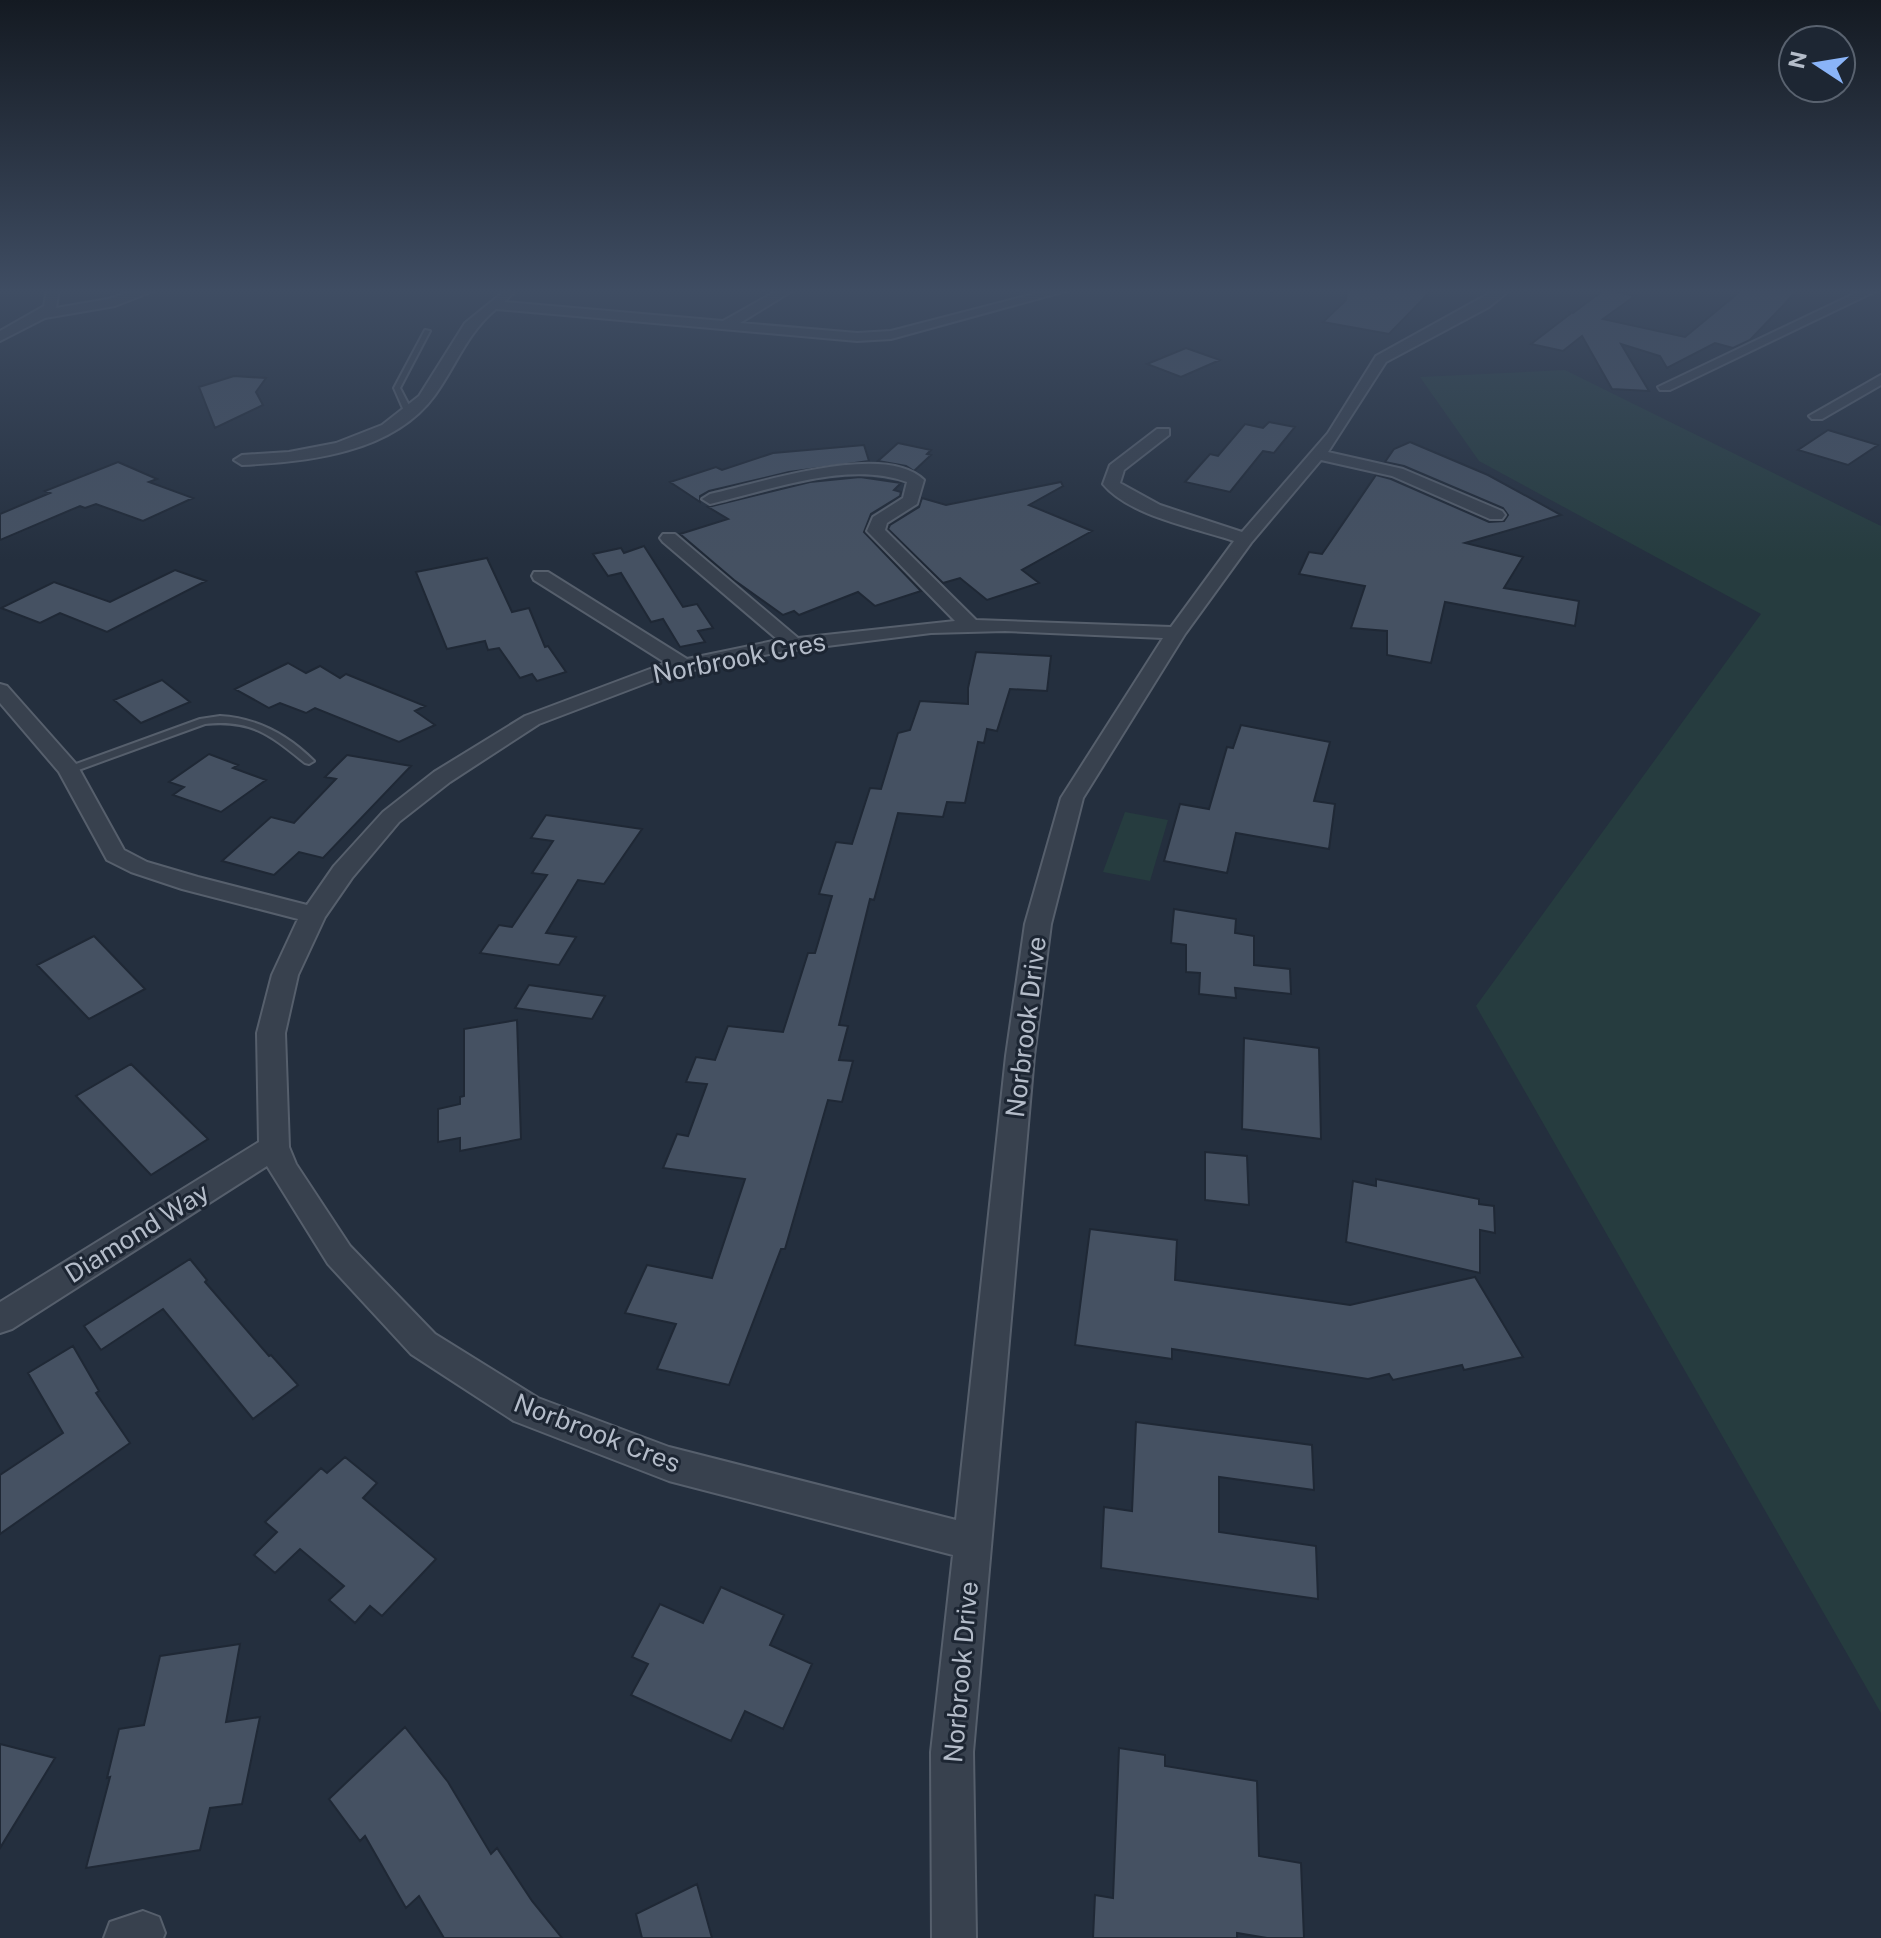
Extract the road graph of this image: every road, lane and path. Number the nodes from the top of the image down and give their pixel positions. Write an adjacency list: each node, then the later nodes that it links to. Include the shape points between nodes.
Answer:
1 (402, 379): 7 (lane, via 397,388)
2 (436, 379): 7 (street)
3 (1368, 379): 10 (street, Norbrook Drive)
4 (1681, 379): 6 (street)
5 (1881, 379): 8 (street)
6 (1665, 387)
7 (409, 413): 11 (street, via 330,450)
8 (1817, 416)
9 (1163, 432): 15 (street, via 1116,468 1111,484 1117,492)
10 (1317, 454): 13 (street, via 1397,472); 15 (street, Norbrook Drive)
11 (242, 460)
12 (710, 499): 17 (street, via 847,468 887,469 916,480 911,500 879,521 876,531)
13 (1496, 515)
14 (669, 538): 19 (street)
15 (1245, 539): 18 (street, Norbrook Drive)
16 (541, 576): 20 (street)
17 (971, 626): 18 (street, Norbrook Cres); 19 (street, Norbrook Cres)
18 (1176, 633): 27 (street, Norbrook Drive, via 1072,798 1038,924)
19 (794, 644): 20 (street, Norbrook Cres)
20 (684, 666): 24 (street, Norbrook Cres, via 532,720 442,777 391,817)
21 (0, 690): 23 (street)
22 (309, 761): 23 (lane, via 274,733 248,721 220,718)
23 (69, 770): 24 (street, via 115,855 191,883)
24 (313, 915): 25 (street, Norbrook Cres, via 285,975 271,1033)
25 (274, 1147): 26 (street, Diamond Way); 27 (street, Norbrook Cres, via 339,1255 423,1344 526,1410 669,1464)
26 (0, 1319)
27 (972, 1542): 28 (street, Norbrook Drive, via 952,1752)
28 (954, 1938)

